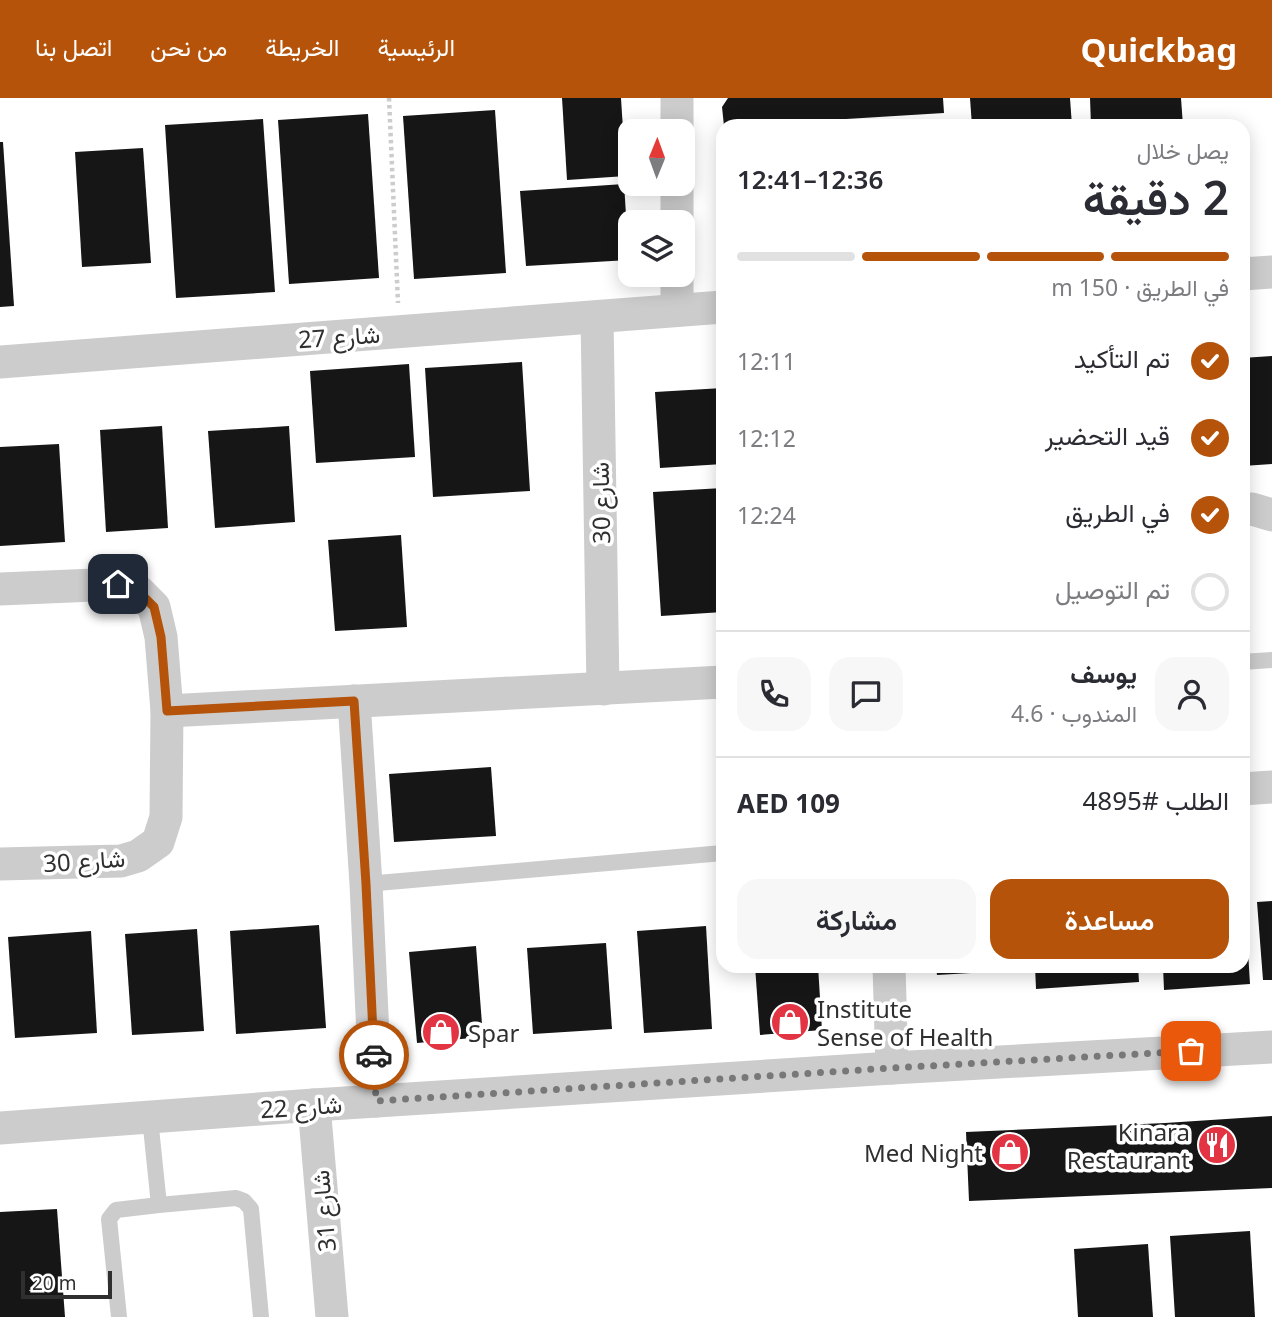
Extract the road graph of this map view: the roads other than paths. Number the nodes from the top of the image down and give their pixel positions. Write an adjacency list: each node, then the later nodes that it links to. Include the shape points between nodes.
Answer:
1 (677, 98): 2 (street)
2 (677, 119)
3 (1272, 272): 4 (street)
4 (1250, 273)
5 (677, 287): 7 (street)
6 (716, 307): 7 (street, شارع 27)
7 (677, 310): 8 (street, شارع 27)
8 (597, 317): 9 (street, شارع 27); 16 (street, شارع 30)
9 (0, 362)
10 (1250, 509): 11 (street)
11 (1272, 515)
12 (0, 589): 18 (street, شارع 30, via 118,584 138,591 154,607)
13 (1272, 660): 14 (lane)
14 (1250, 661)
15 (716, 682): 16 (street)
16 (603, 688): 17 (street)
17 (354, 701): 18 (street); 23 (street)
18 (167, 711): 22 (street, شارع 30, via 166,817 158,842 121,861)
19 (1272, 787): 20 (street)
20 (1250, 788)
21 (716, 854): 23 (lane)
22 (0, 864)
23 (366, 884): 27 (street)
24 (889, 973): 26 (street)
25 (1272, 1046): 26 (street, شارع 22)
26 (892, 1068): 27 (street, شارع 22)
27 (376, 1101): 28 (street, شارع 22)
28 (314, 1105): 29 (street, شارع 22); 34 (street, شارع 31)
29 (150, 1118): 30 (street, شارع 22); 31 (lane)
30 (0, 1128)
31 (159, 1205): 32 (lane, via 116,1210 109,1219); 33 (lane, via 244,1201 251,1209)
32 (119, 1317)
33 (261, 1317)
34 (332, 1317)

